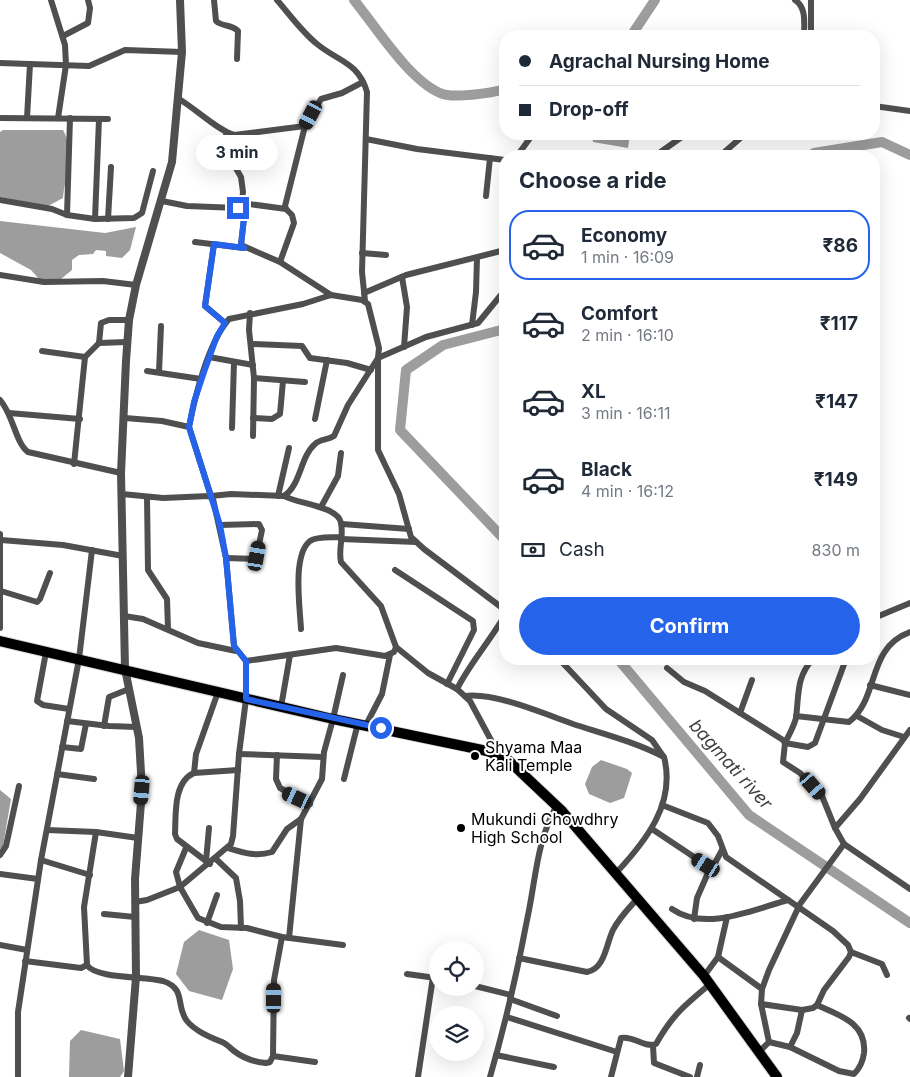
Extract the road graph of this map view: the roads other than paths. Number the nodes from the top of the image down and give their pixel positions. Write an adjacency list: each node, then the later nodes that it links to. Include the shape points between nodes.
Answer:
1 (51, 0): 10 (street)
2 (88, 0): 10 (street, via 88,23)
3 (180, 0): 11 (street)
4 (214, 0): 12 (street, via 216,21 238,31)
5 (277, 0): 16 (street, via 318,45 356,69)
6 (795, 0): 8 (street, via 804,14)
7 (812, 0): 9 (street)
8 (804, 30)
9 (811, 30)
10 (63, 36): 15 (street)
11 (182, 52): 15 (street, via 125,50 89,66); 17 (street)
12 (237, 59)
13 (0, 63): 14 (street)
14 (30, 64): 15 (street); 21 (street)
15 (66, 65): 22 (street)
16 (364, 82): 26 (street, via 320,99); 28 (street)
17 (179, 99): 27 (street); 39 (street, via 172,162)
18 (880, 107): 19 (street)
19 (910, 111)
20 (0, 118): 21 (street)
21 (27, 118): 22 (street)
22 (58, 118): 23 (street)
23 (70, 118): 24 (street); 42 (street)
24 (99, 119): 25 (street); 43 (street)
25 (108, 119)
26 (305, 126): 27 (street, via 247,135); 41 (street)
27 (226, 133): 40 (street, via 228,155 241,177)
28 (366, 139): 33 (street); 49 (street)
29 (678, 140): 31 (street)
30 (738, 140): 32 (street)
31 (664, 150)
32 (727, 150)
33 (490, 158): 34 (street); 37 (street)
34 (499, 159)
35 (112, 167): 44 (street)
36 (153, 171): 44 (street, via 139,217)
37 (486, 196)
38 (0, 200): 42 (street, via 52,208)
39 (162, 201): 40 (street, via 187,206); 55 (street)
40 (242, 207): 41 (street); 47 (street, via 241,245)
41 (286, 209): 52 (street, via 294,223)
42 (67, 215): 43 (street)
43 (95, 219): 44 (street)
44 (108, 219)
45 (195, 242): 46 (street)
46 (214, 244): 47 (street); 61 (street, via 205,306)
47 (244, 248): 52 (street)
48 (499, 252): 51 (street)
49 (362, 253): 50 (street); 57 (street)
50 (386, 254)
51 (477, 258): 54 (street); 62 (street)
52 (280, 262): 56 (street)
53 (0, 275): 55 (street, via 44,282 104,281)
54 (402, 277): 57 (street); 67 (street, via 407,308)
55 (136, 285): 60 (street)
56 (331, 295): 57 (street); 59 (street, via 303,304)
57 (365, 297): 71 (street, via 379,348)
58 (499, 298): 62 (street, via 482,321)
59 (250, 313): 61 (street, via 234,316); 66 (street)
60 (129, 320): 64 (street); 65 (street, via 101,323)
61 (225, 323): 70 (street)
62 (472, 325): 67 (street, via 426,336)
63 (161, 326): 77 (street)
64 (127, 342): 65 (street); 85 (street)
65 (100, 343): 69 (street)
66 (252, 344): 72 (street, via 302,346 310,358); 74 (street)
67 (404, 347): 71 (street)
68 (42, 351): 69 (street)
69 (85, 357): 84 (street)
70 (209, 357): 73 (street); 79 (street)
71 (378, 358): 75 (street); 102 (street, via 378,450 399,494)
72 (327, 360): 75 (street); 87 (street)
73 (234, 362): 74 (street); 89 (street)
74 (253, 365): 78 (street)
75 (372, 370): 97 (street, via 348,405 334,436 316,443 290,490)
76 (147, 371): 77 (street)
77 (159, 372): 79 (street)
78 (254, 378): 80 (street); 86 (street)
79 (201, 380): 88 (street)
80 (282, 381): 81 (street); 86 (street, via 280,414 272,418)
81 (305, 382)
82 (0, 400): 83 (street)
83 (9, 413): 84 (street); 93 (street, via 24,450)
84 (80, 418): 93 (street)
85 (125, 418): 88 (street); 94 (street)
86 (253, 418): 90 (street)
87 (315, 419)
88 (189, 427): 96 (street)
89 (232, 428)
90 (253, 436)
91 (289, 448): 97 (street)
92 (340, 453): 99 (street, via 338,476)
93 (74, 464): 94 (street)
94 (121, 473): 95 (street)
95 (122, 494): 98 (street); 107 (street)
96 (211, 496): 97 (street); 98 (street); 101 (street)
97 (281, 496): 99 (street)
98 (147, 497): 118 (street, via 148,570 167,599)
99 (320, 507): 100 (street, via 337,515)
100 (342, 524): 102 (street); 104 (street)
101 (220, 525): 108 (street); 108 (street, via 259,524 262,530 256,559)
102 (409, 529): 105 (street)
103 (1, 537): 106 (street); 111 (street)
104 (341, 538): 105 (street); 119 (street, via 310,541 301,555); 122 (street, via 341,562 381,606)
105 (416, 542): 113 (street)
106 (92, 550): 107 (street); 128 (street)
107 (123, 556): 114 (street)
108 (226, 558): 123 (street)
109 (395, 570): 139 (street, via 473,621 474,630)
110 (50, 573): 111 (street, via 36,602)
111 (1, 591): 117 (street)
112 (910, 603): 115 (street)
113 (499, 605)
114 (124, 616): 118 (street); 136 (street)
115 (880, 616)
116 (499, 625): 142 (street)
117 (0, 628)
118 (168, 629): 123 (street, via 198,642)
119 (300, 629)
120 (910, 632): 127 (street, via 896,639)
121 (0, 641): 124 (main road)
122 (396, 647): 126 (street); 139 (street)
123 (236, 651): 129 (street)
124 (46, 652): 128 (main road); 148 (street, via 37,700 44,705)
125 (290, 655): 126 (street, via 341,648); 129 (street); 147 (street)
126 (390, 655): 156 (street, via 382,694)
127 (882, 656): 130 (street)
128 (79, 659): 136 (main road); 148 (street)
129 (246, 661): 146 (street)
130 (880, 661)
131 (565, 665): 167 (street, via 606,709 652,740)
132 (808, 665): 150 (street, via 800,680)
133 (844, 665): 154 (street)
134 (878, 665): 140 (street)
135 (667, 668): 149 (street, via 684,682 705,690)
136 (125, 669): 141 (street); 143 (main road)
137 (342, 675): 152 (street)
138 (752, 680): 149 (street)
139 (447, 684): 142 (street)
140 (870, 685): 144 (street); 151 (street)
141 (130, 689): 157 (street, via 108,697); 158 (street)
142 (457, 689): 145 (street)
143 (218, 692): 146 (main road); 170 (street, via 196,754)
144 (910, 695)
145 (465, 696): 165 (street, via 475,708); 167 (street, via 476,695 516,705)
146 (246, 699): 147 (main road); 163 (street)
147 (281, 707): 152 (main road)
148 (70, 709): 153 (street)
149 (740, 713): 161 (street)
150 (796, 716): 154 (street); 161 (street)
151 (857, 716): 154 (street, via 844,723); 160 (street)
152 (333, 719): 156 (main road); 166 (street)
153 (67, 721): 155 (street); 162 (street)
154 (825, 721): 161 (street, via 816,743 811,747)
155 (86, 724): 157 (street); 162 (street, via 81,749)
156 (362, 724): 165 (main road); 172 (street)
157 (104, 726): 158 (street)
158 (137, 726): 183 (street, via 142,790)
159 (910, 730): 160 (street)
160 (904, 737): 179 (street)
161 (786, 743): 179 (street, via 783,762 800,773 822,796)
162 (62, 748): 169 (street)
163 (239, 754): 164 (street); 168 (street)
164 (277, 755): 166 (street); 174 (street, via 276,779 280,788)
165 (499, 755): 175 (main road)
166 (323, 757): 174 (street, via 322,780)
167 (664, 757): 176 (street, via 667,778)
168 (238, 770): 170 (street); 186 (street, via 234,836)
169 (57, 774): 171 (street); 181 (street)
170 (194, 774): 185 (street, via 184,783 176,802 175,834)
171 (94, 778)
172 (344, 779)
173 (18, 786): 188 (street, via 6,846)
174 (310, 804): 177 (street)
175 (557, 805): 193 (main road); 218 (street, via 542,834)
176 (662, 805): 180 (street); 187 (street, via 708,823 718,836)
177 (301, 819): 186 (street, via 287,829 272,852 248,854); 212 (street)
178 (209, 828): 191 (street)
179 (835, 828): 184 (street)
180 (652, 829): 192 (street); 193 (street)
181 (47, 830): 182 (street); 190 (street)
182 (96, 832): 183 (street); 195 (street)
183 (138, 838): 202 (street)
184 (844, 844): 198 (street); 203 (street)
185 (186, 848): 191 (street); 197 (street, via 176,869)
186 (228, 848): 189 (street)
187 (722, 850): 192 (street); 201 (street, via 726,857)
188 (0, 855)
189 (216, 859): 191 (street); 210 (street, via 236,878)
190 (41, 860): 195 (street); 196 (street)
191 (208, 862): 197 (street)
192 (711, 866): 208 (street, via 697,898)
193 (616, 872): 200 (main road)
194 (0, 874): 196 (street)
195 (90, 875): 220 (street, via 84,907)
196 (38, 879): 215 (street)
197 (180, 887): 202 (street); 209 (street, via 193,912)
198 (910, 889)
199 (218, 895): 209 (street)
200 (638, 898): 218 (street, via 613,930 604,956 593,971); 225 (main road)
201 (788, 900): 203 (street); 206 (street)
202 (135, 902): 207 (street)
203 (800, 906): 216 (street, via 833,931); 227 (street, via 776,952)
204 (672, 909): 208 (street)
205 (104, 914): 207 (street)
206 (727, 917): 208 (street); 217 (street)
207 (135, 918): 223 (street)
208 (694, 919)
209 (207, 923): 210 (street)
210 (241, 928): 211 (street)
211 (282, 937): 212 (street); 241 (street, via 274,980)
212 (290, 938): 214 (street)
213 (0, 945): 215 (street)
214 (344, 945)
215 (27, 950): 219 (street)
216 (851, 952): 222 (street, via 882,964); 231 (street)
217 (718, 957): 225 (street); 227 (street)
218 (519, 958): 229 (street)
219 (25, 961): 220 (street, via 81,968); 246 (street, via 18,1012)
220 (87, 965): 223 (street, via 96,973)
221 (407, 974): 224 (street)
222 (887, 975)
223 (136, 977): 241 (street, via 175,987 186,1020 210,1039 223,1042 255,1061 270,1062); 247 (street)
224 (429, 977)
225 (707, 980): 236 (street, via 680,1008); 239 (main road)
226 (484, 989): 229 (street)
227 (762, 989): 230 (street)
228 (432, 996): 248 (street)
229 (511, 997): 233 (street); 234 (street)
230 (761, 1004): 232 (street); 235 (street)
231 (817, 1005): 232 (street); 237 (street, via 854,1024 859,1030 864,1051 858,1070 854,1074 839,1072)
232 (802, 1010): 237 (street)
233 (557, 1016)
234 (507, 1017): 238 (street); 240 (street)
235 (769, 1042): 237 (street); 239 (street)
236 (653, 1046): 238 (street, via 623,1037); 245 (street, via 654,1063)
237 (790, 1047)
238 (617, 1052): 250 (street)
239 (759, 1052): 253 (main road)
240 (496, 1055): 244 (street); 249 (street)
241 (273, 1056): 242 (street)
242 (315, 1062)
243 (700, 1065): 252 (street)
244 (554, 1067)
245 (682, 1076): 251 (street)
246 (18, 1077)
247 (128, 1077)
248 (418, 1077)
249 (490, 1077)
250 (612, 1077)
251 (690, 1077)
252 (697, 1077)
253 (777, 1077)

